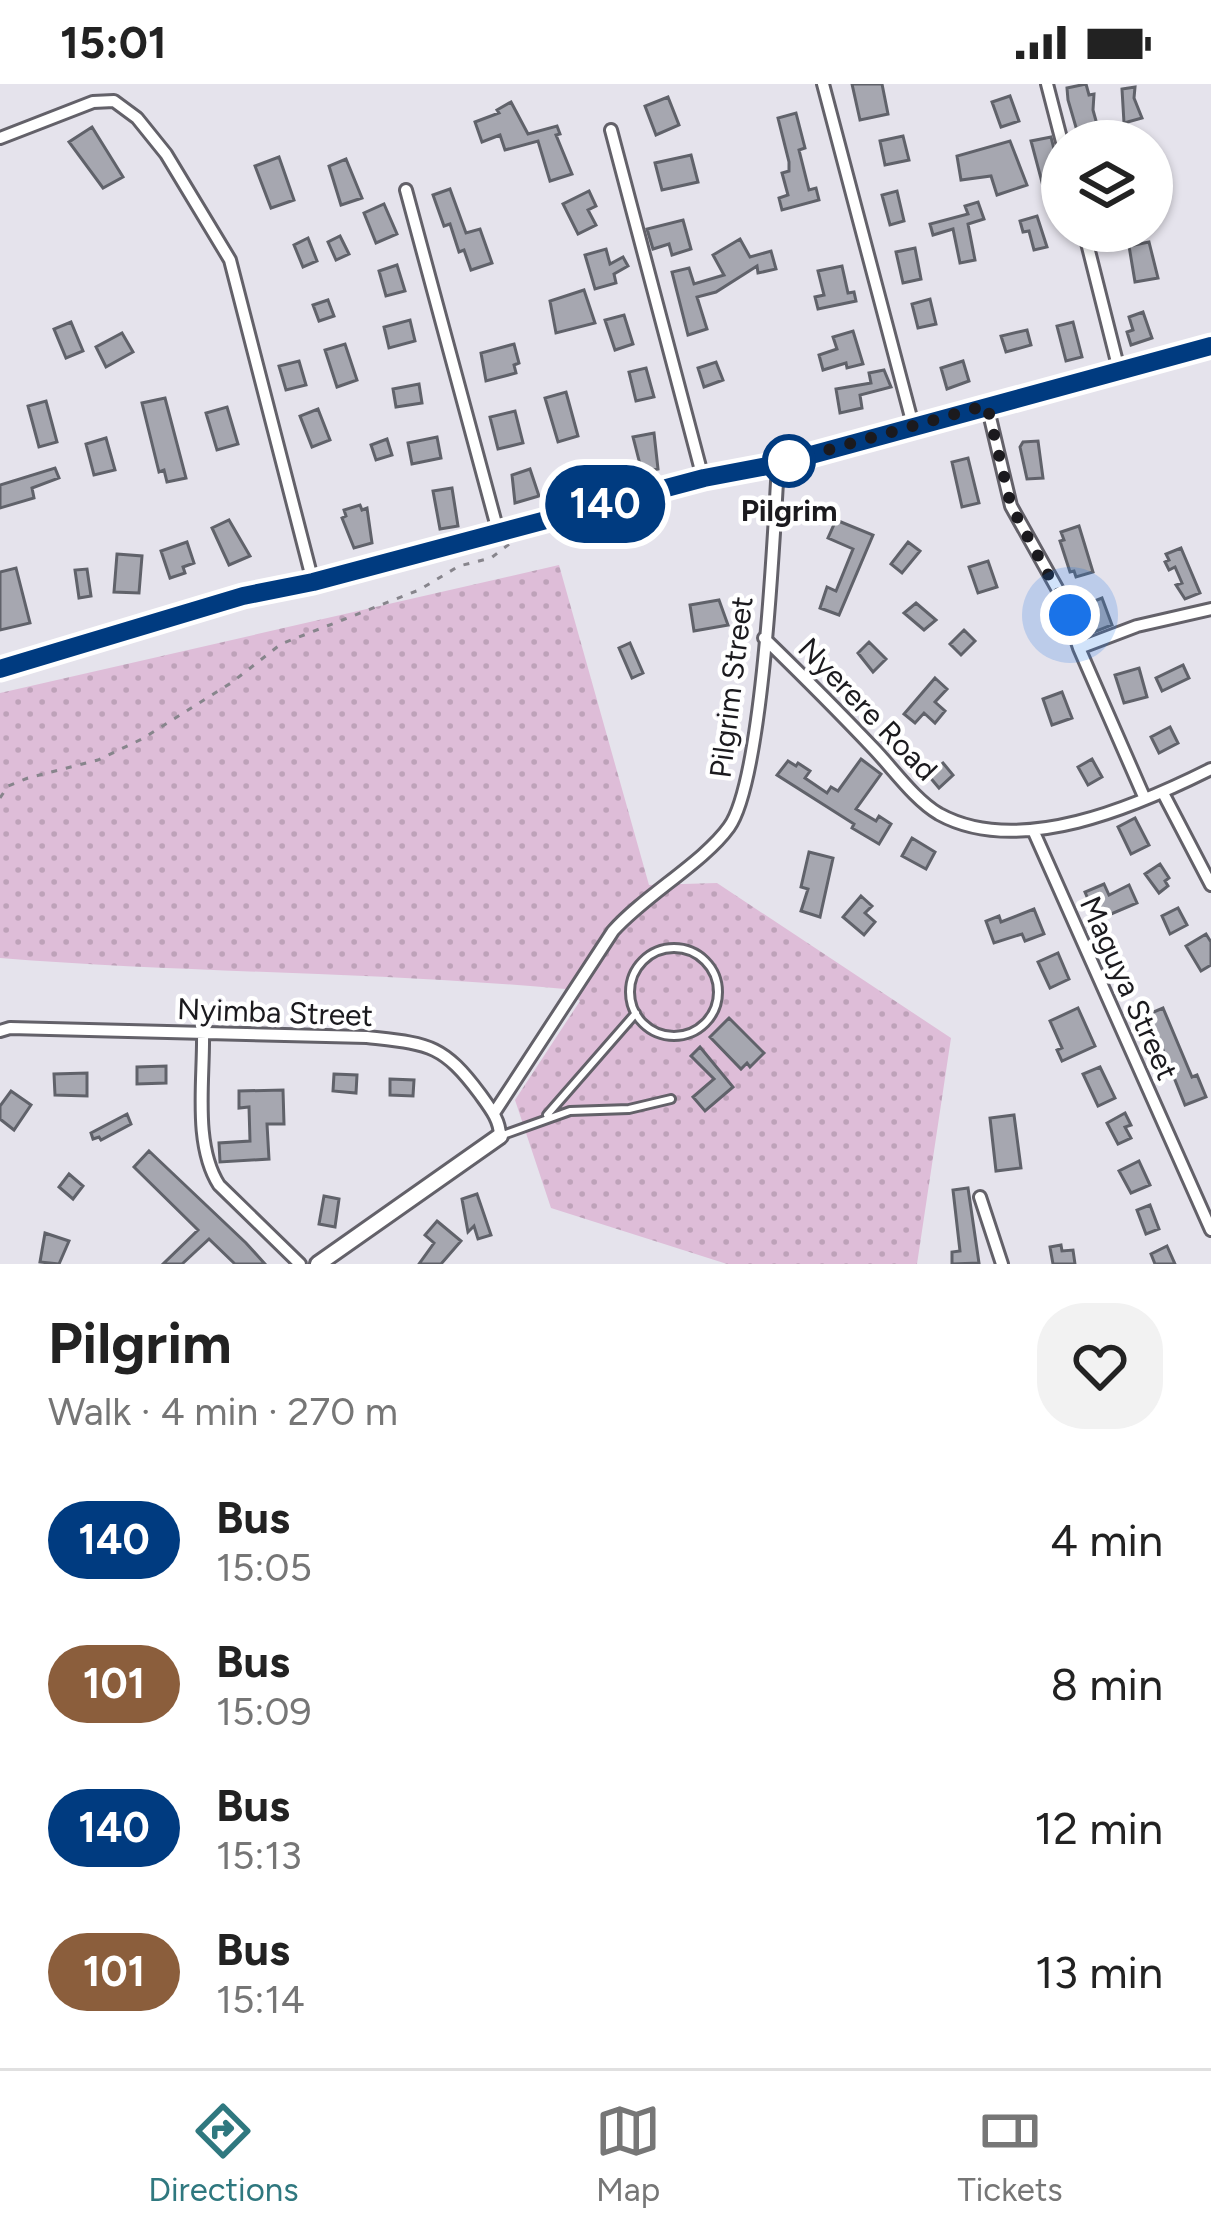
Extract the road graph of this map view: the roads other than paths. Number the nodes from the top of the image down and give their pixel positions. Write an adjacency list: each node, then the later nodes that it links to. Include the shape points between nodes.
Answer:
1 (823, 84): 11 (street)
2 (1047, 84): 3 (street)
3 (1056, 120)
4 (611, 130): 13 (street)
5 (0, 138): 15 (street, via 114,101 166,154 230,260)
6 (406, 190): 14 (street)
7 (1089, 252): 9 (street)
8 (1211, 346): 9 (street)
9 (1119, 370): 10 (street)
10 (987, 405): 11 (street); 18 (street, via 1011,506 1063,599)
11 (913, 424): 12 (street)
12 (778, 464): 13 (street); 17 (street, Pilgrim Street)
13 (704, 478): 14 (street)
14 (498, 531): 15 (street)
15 (313, 582): 19 (street)
16 (1211, 609): 18 (street)
17 (764, 638): 23 (street, Nyerere Road, via 937,813 977,829); 29 (street, Pilgrim Street, via 753,738 728,828 613,931)
18 (1079, 648): 22 (street)
19 (0, 669)
20 (1211, 769): 21 (street, Nyerere Road)
21 (1163, 794): 22 (street, Nyerere Road); 24 (street)
22 (1145, 799): 23 (street, Nyerere Road)
23 (1033, 830): 33 (street, Maguya Street)
24 (1211, 885)
25 (635, 1013): 25 (lane, via 632,980 652,953 686,949 713,970 717,1004 696,1030 662,1035); 30 (lane)
26 (0, 1030): 27 (street, Nyimba Street)
27 (203, 1033): 29 (street, Nyimba Street, via 417,1043 444,1052); 34 (street, via 209,1169)
28 (671, 1099): 30 (lane)
29 (494, 1113): 31 (street, Nyimba Street)
30 (544, 1118): 31 (lane)
31 (500, 1136): 35 (street)
32 (980, 1197): 36 (street)
33 (1211, 1230)
34 (300, 1264)
35 (318, 1264)
36 (1002, 1264)

